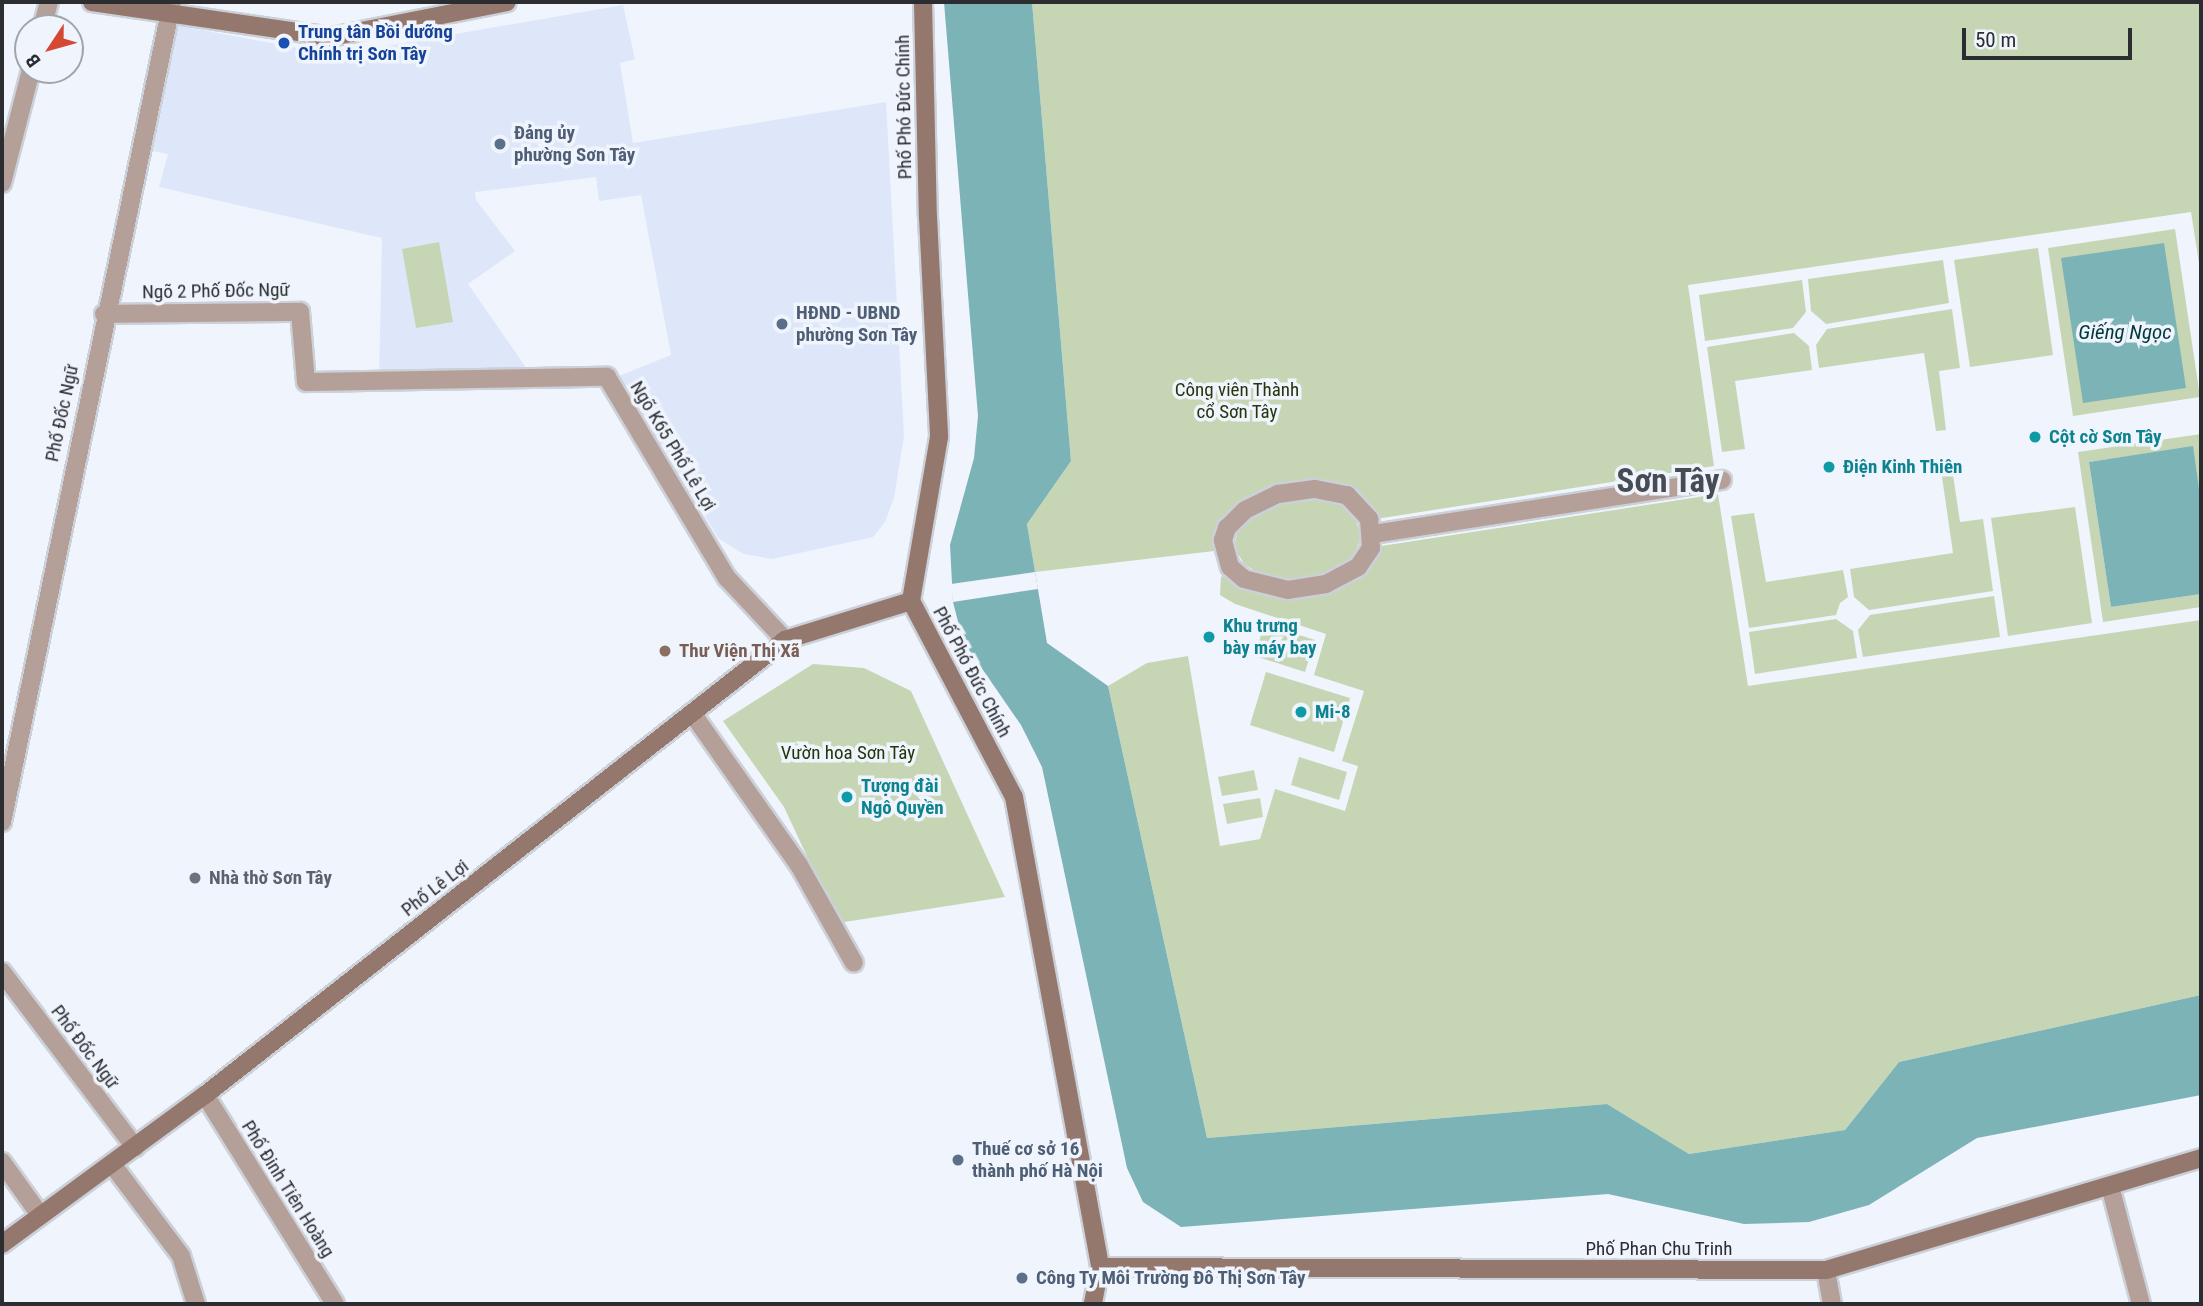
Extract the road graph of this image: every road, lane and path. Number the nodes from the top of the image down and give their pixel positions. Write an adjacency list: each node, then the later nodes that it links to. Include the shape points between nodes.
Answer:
1 (92, 2): 4 (main road)
2 (508, 2): 4 (main road, via 331,37)
3 (923, 2): 11 (main road, Phố Phó Đức Chính, via 939,437)
4 (171, 8): 7 (street, Phố Đốc Ngữ)
5 (27, 84): 6 (street)
6 (2, 183)
7 (104, 314): 8 (street, Ngõ 2 Phố Đốc Ngữ, via 300,312); 14 (street, Phố Đốc Ngữ)
8 (306, 382): 12 (street, Ngõ K65 Phố Lê Lợi, via 607,377 727,578)
9 (1721, 480): 10 (street)
10 (1373, 534): 10 (street, via 1360,506 1347,495 1291,490 1253,505 1237,517 1227,528 1223,555 1244,579 1288,590 1314,587 1358,567 1371,548)
11 (911, 601): 12 (main road, Phố Lê Lợi); 26 (main road, Phố Phó Đức Chính, via 1014,797)
12 (785, 640): 13 (main road, Phố Lê Lợi)
13 (692, 713): 16 (street, via 799,865); 18 (main road, Phố Lê Lợi)
14 (6, 762): 15 (street, Phố Đốc Ngữ)
15 (2, 822)
16 (854, 963)
17 (2, 972): 19 (street, Phố Đốc Ngữ)
18 (205, 1095): 19 (main road, Phố Lê Lợi); 29 (street, Phố Đinh Tiên Hoàng)
19 (135, 1147): 22 (main road, Phố Lê Lợi)
20 (2201, 1158): 23 (main road, Phố Phan Chu Trinh)
21 (2, 1162): 24 (street)
22 (112, 1164): 24 (main road, Phố Lê Lợi); 28 (street, via 181,1256)
23 (2110, 1186): 27 (main road, Phố Phan Chu Trinh); 32 (street)
24 (40, 1215): 25 (main road, Phố Lê Lợi)
25 (2, 1244)
26 (1100, 1268): 27 (main road, Phố Phan Chu Trinh); 30 (main road)
27 (1826, 1270): 31 (street)
28 (196, 1304)
29 (335, 1304)
30 (1093, 1304)
31 (1832, 1304)
32 (2141, 1304)

